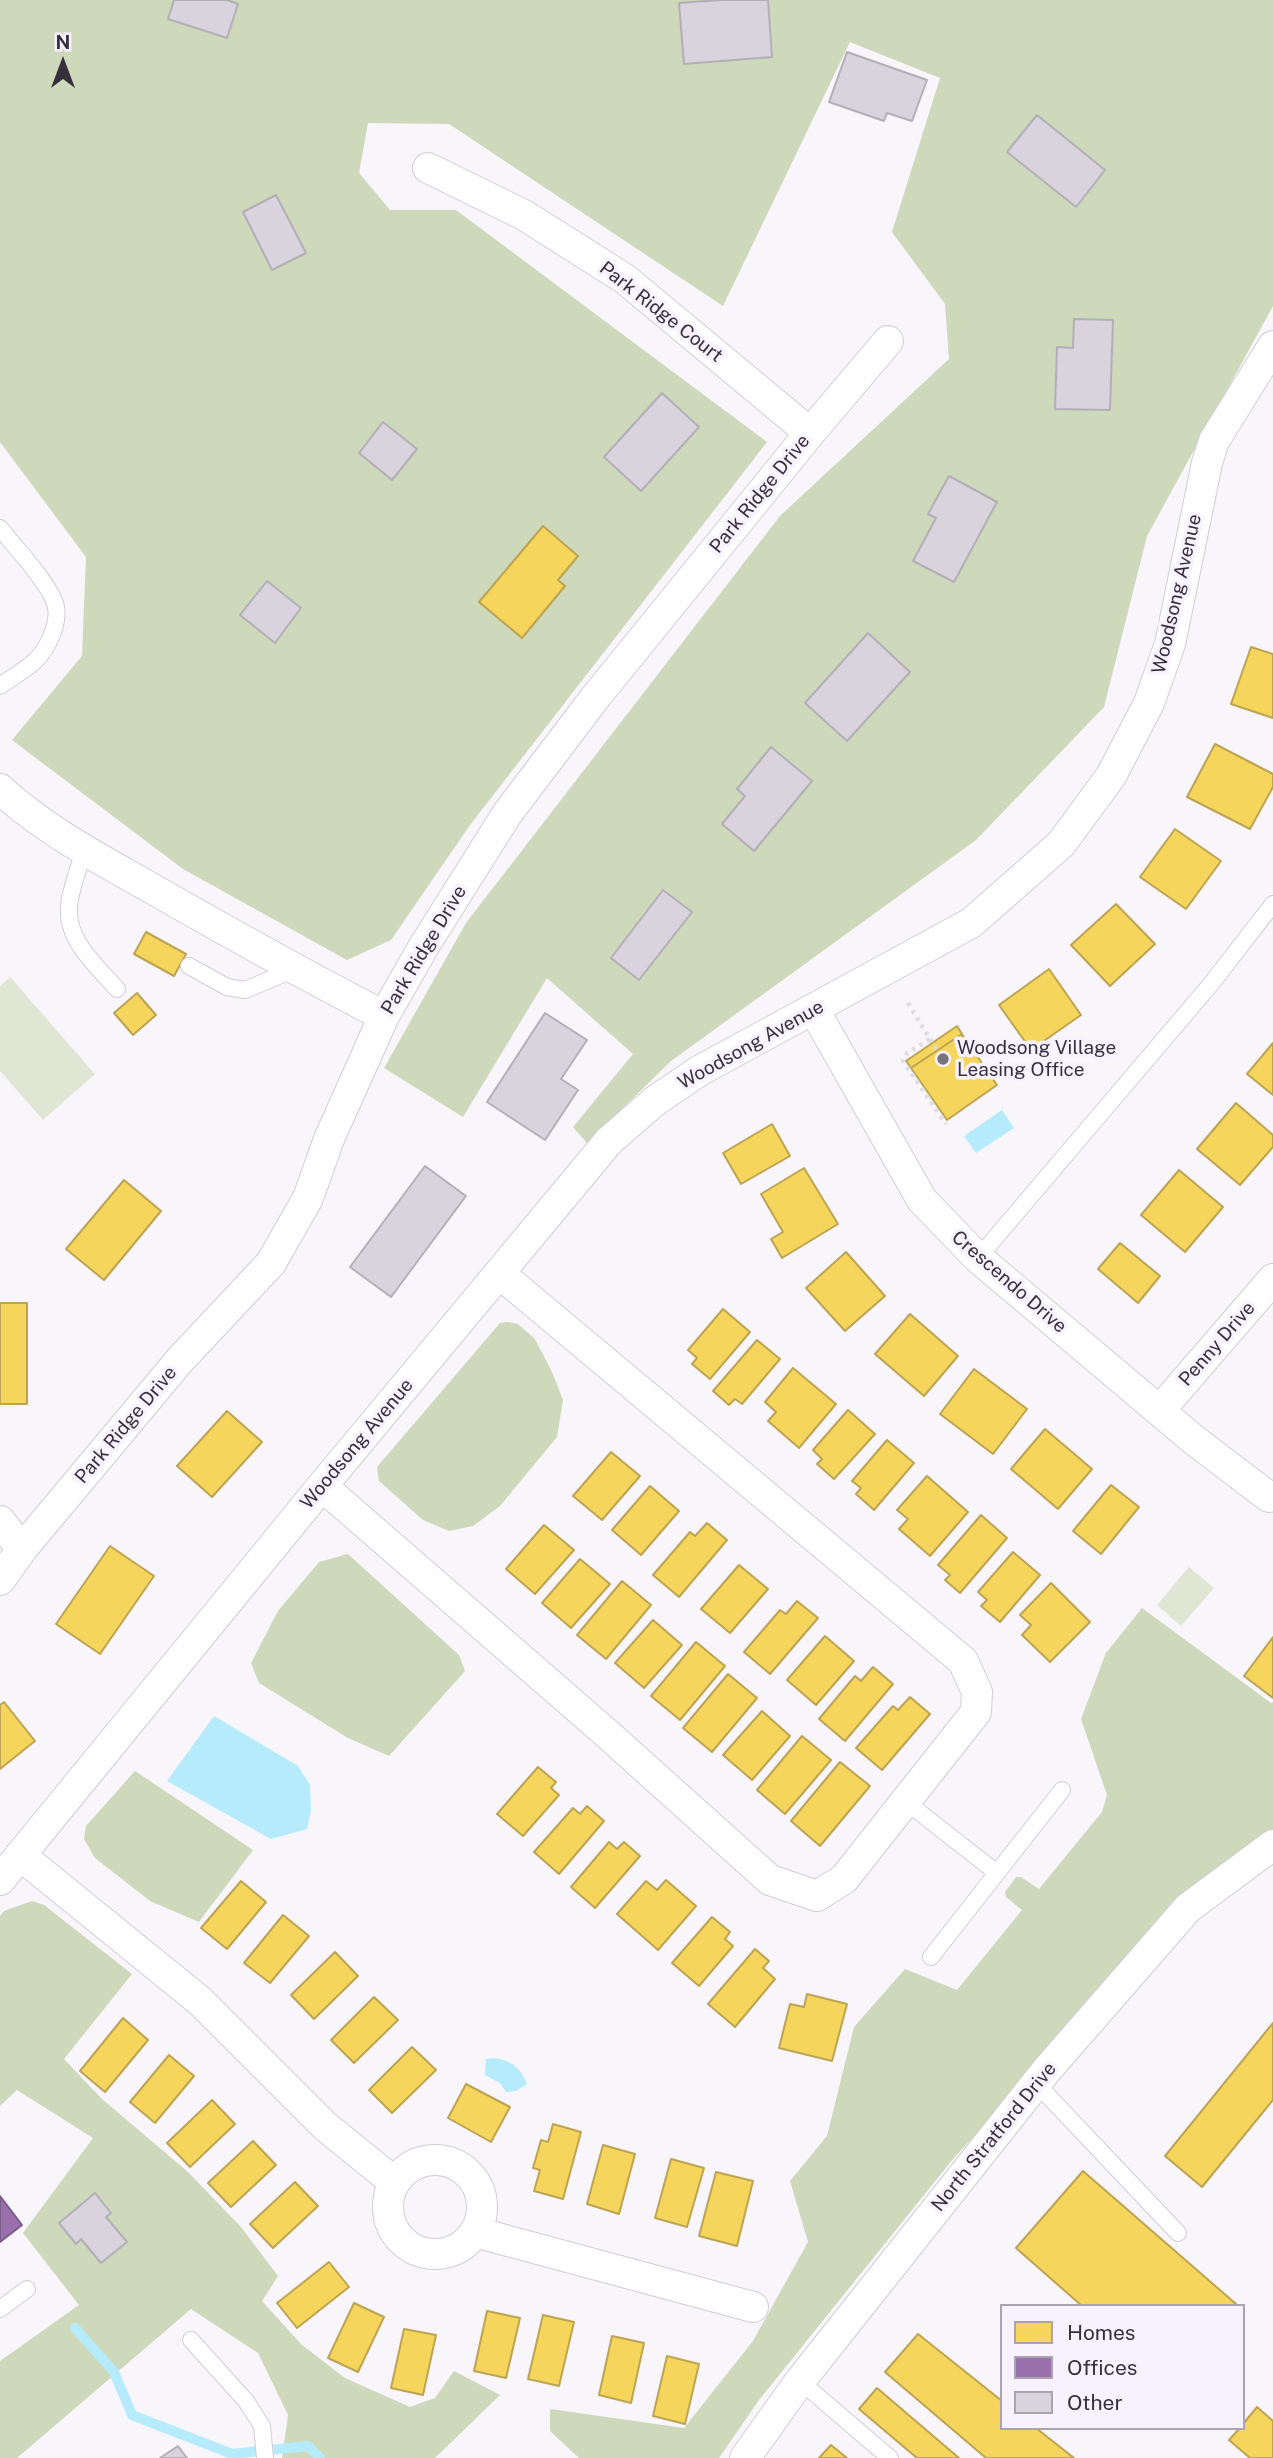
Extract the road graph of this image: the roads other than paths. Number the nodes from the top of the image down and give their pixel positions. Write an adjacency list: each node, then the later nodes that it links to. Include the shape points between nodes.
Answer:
1 (428, 168): 5 (street, Park Ridge Court, via 524,215 625,279)
2 (888, 341): 5 (street, Park Ridge Drive)
3 (1273, 346): 4 (street, Woodsong Avenue)
4 (1264, 378): 14 (street, Woodsong Avenue, via 1214,442 1170,644 1149,703 1111,776 1060,844 971,923)
5 (810, 433): 15 (street, Park Ridge Drive, via 507,814)
6 (0, 527): 7 (lane, via 50,593 56,608 56,626 49,642 36,660)
7 (0, 686)
8 (0, 789): 9 (street)
9 (84, 851): 12 (street); 13 (lane, via 69,902 69,923 78,944)
10 (1273, 904): 16 (lane, via 1211,984)
11 (189, 966): 12 (lane, via 227,987 245,990)
12 (295, 969): 15 (street)
13 (117, 989)
14 (814, 1010): 16 (street, Crescendo Drive, via 922,1200); 17 (street, Woodsong Avenue, via 699,1071 655,1101 609,1141)
15 (384, 1016): 23 (street, Park Ridge Drive, via 308,1198 271,1263 180,1360)
16 (978, 1258): 19 (street, Crescendo Drive)
17 (499, 1273): 20 (street, Woodsong Avenue); 26 (street, via 963,1661 976,1692 976,1712)
18 (1273, 1279): 19 (street, Penny Drive)
19 (1160, 1410): 21 (street, Crescendo Drive)
20 (321, 1486): 26 (street, via 770,1880 817,1896 844,1878); 28 (street, Woodsong Avenue)
21 (1271, 1498)
22 (0, 1521): 23 (street)
23 (22, 1549): 24 (street, Park Ridge Drive)
24 (0, 1580)
25 (1062, 1790): 29 (lane)
26 (905, 1801): 29 (lane)
27 (1273, 1845): 32 (street, North Stratford Drive, via 1188,1908)
28 (20, 1855): 30 (street, Woodsong Avenue); 33 (street, via 200,2001 325,2126)
29 (998, 1873): 31 (lane)
30 (0, 1880)
31 (931, 1957)
32 (1036, 2083): 35 (lane); 40 (street, North Stratford Drive)
33 (394, 2182): 34 (street, via 388,2197 393,2230 417,2251 449,2252 464,2245); 34 (street, via 417,2163 446,2161 460,2167 471,2176 481,2196 481,2218)
34 (475, 2232): 37 (street)
35 (1178, 2232)
36 (27, 2289): 38 (lane)
37 (753, 2307)
38 (0, 2309)
39 (191, 2340): 41 (lane, via 246,2401 262,2426)
40 (800, 2381): 42 (street, North Stratford Drive); 43 (lane)
41 (265, 2458)
42 (745, 2458)
43 (890, 2458)

